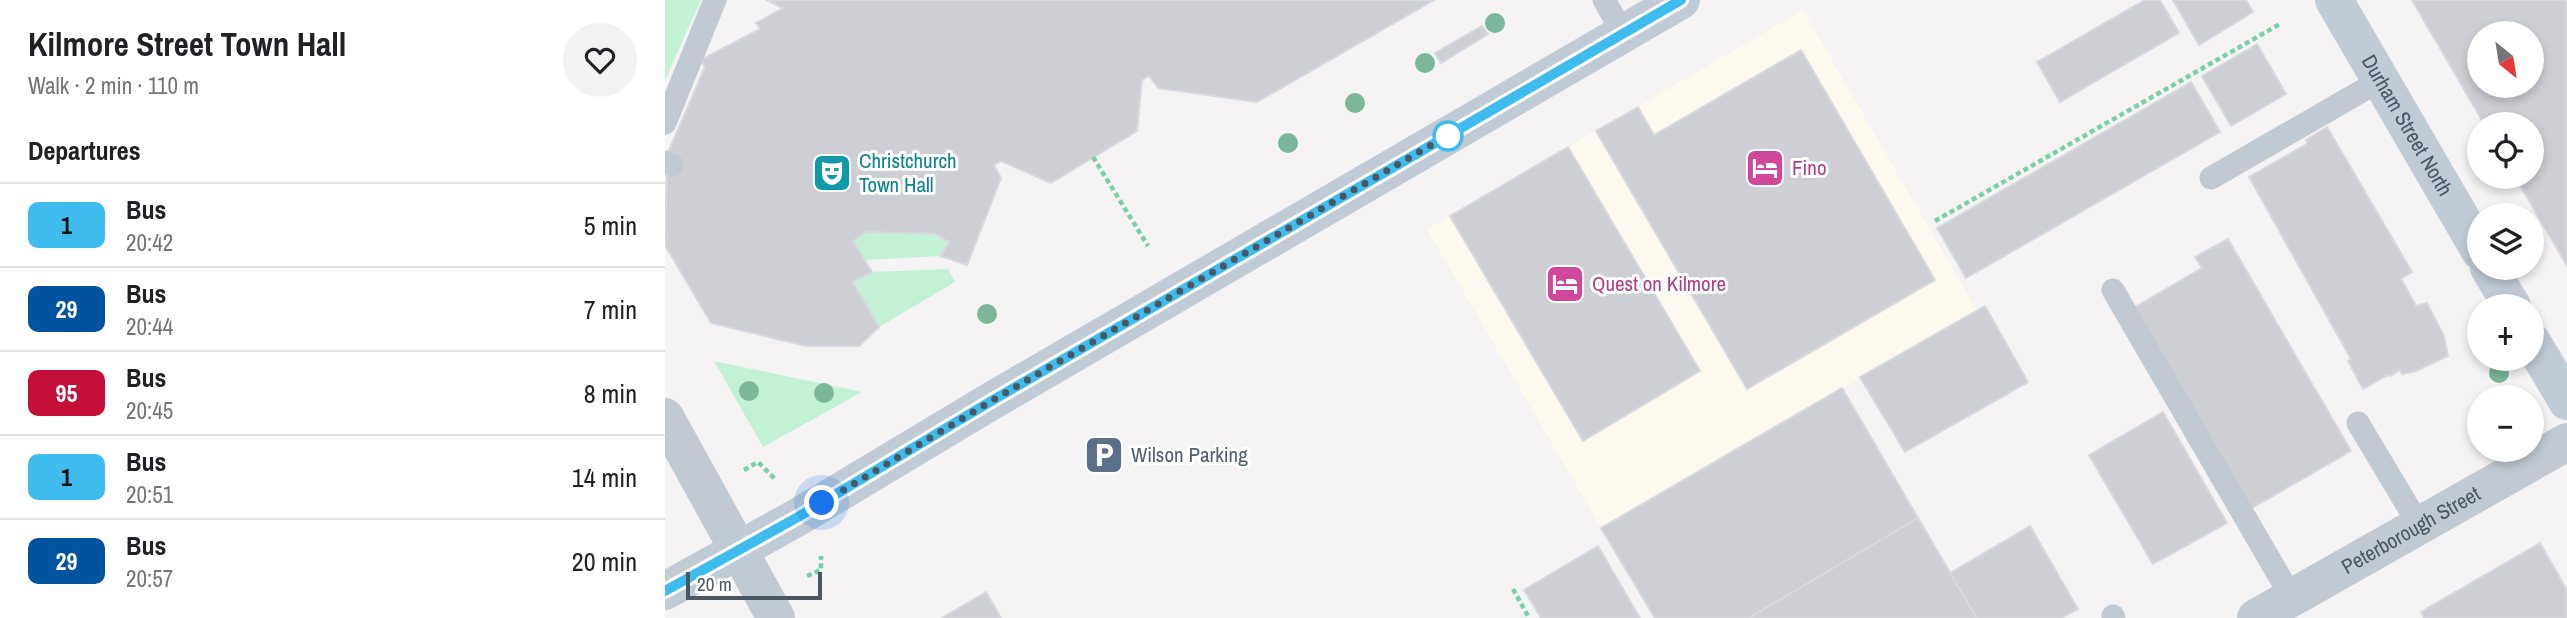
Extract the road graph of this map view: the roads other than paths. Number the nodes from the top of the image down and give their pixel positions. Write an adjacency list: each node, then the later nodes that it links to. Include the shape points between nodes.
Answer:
1 (715, 0): 7 (lane)
2 (1604, 0): 5 (lane)
3 (1681, 0): 5 (main road)
4 (2335, 0): 6 (main road, Durham Street North)
5 (1623, 33): 17 (main road)
6 (2381, 80): 8 (lane); 9 (main road, Durham Street North)
7 (665, 124)
8 (2211, 178)
9 (2467, 229)
10 (2113, 290): 19 (lane)
11 (2544, 362): 12 (main road)
12 (2567, 401)
13 (665, 417): 17 (street)
14 (2358, 423): 16 (lane)
15 (2567, 442): 16 (street, Peterborough Street)
16 (2419, 525): 19 (street, Peterborough Street)
17 (739, 549): 18 (main road); 20 (street)
18 (665, 591)
19 (2292, 597): 21 (street, Peterborough Street)
20 (776, 618)
21 (2256, 618)

